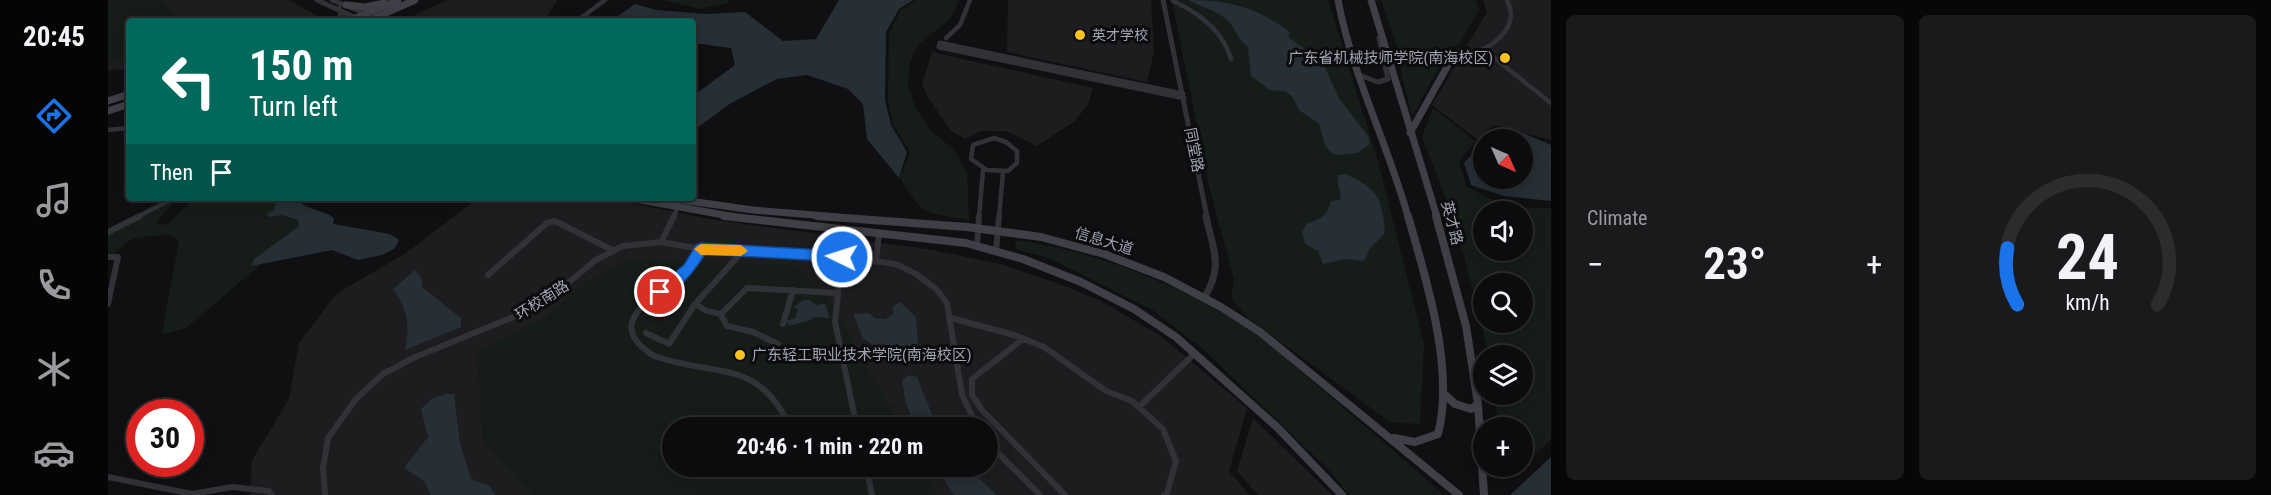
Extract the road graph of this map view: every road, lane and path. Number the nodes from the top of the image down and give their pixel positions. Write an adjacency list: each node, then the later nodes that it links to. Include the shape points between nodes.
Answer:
1 (317, 0): 12 (street)
2 (332, 0): 12 (street)
3 (396, 0): 12 (main road, via 365,7); 16 (main road)
4 (605, 0): 19 (street)
5 (970, 0): 20 (street, via 960,25)
6 (1163, 0): 28 (street, 同堂路)
7 (1338, 0): 26 (main road, via 1344,35)
8 (1370, 0): 23 (main road, 英才路)
9 (1507, 0): 22 (street, via 1512,19 1504,34)
10 (414, 1): 17 (main road); 18 (main road)
11 (1173, 1): 25 (street, via 1205,21 1229,50)
12 (342, 6): 13 (street); 14 (street); 15 (street)
13 (339, 18)
14 (353, 18)
15 (368, 18)
16 (371, 18)
17 (372, 18)
18 (389, 18)
19 (581, 18)
20 (946, 38)
21 (939, 45): 28 (street)
22 (1483, 49): 24 (street); 30 (street)
23 (1385, 54): 24 (street); 26 (street, 英才路, via 1388,79 1378,82); 35 (main road, 英才路)
24 (1452, 58): 35 (main road)
25 (1231, 59)
26 (1359, 75): 71 (main road, via 1410,221 1427,285)
27 (126, 95): 29 (main road)
28 (1183, 96): 60 (street, 同堂路, via 1217,269)
29 (108, 101)
30 (1551, 103)
31 (126, 105): 32 (main road)
32 (108, 111)
33 (126, 128): 34 (street)
34 (108, 130)
35 (1410, 133): 70 (main road, 英才路, via 1466,326)
36 (983, 170): 37 (street); 37 (street, via 972,161 970,150 979,141 994,138 1013,146 1019,158 1013,168); 42 (street)
37 (1003, 172): 44 (street)
38 (168, 201): 45 (street)
39 (643, 201): 41 (main road)
40 (684, 201): 42 (main road, 信息大道, via 770,213)
41 (677, 209): 43 (main road); 47 (street)
42 (979, 228): 44 (main road, 信息大道); 48 (street)
43 (838, 229): 46 (main road); 53 (street)
44 (998, 231): 52 (street); 60 (main road, 信息大道, via 1096,252 1177,282)
45 (108, 232)
46 (879, 233): 48 (main road, via 940,238); 56 (street)
47 (661, 242): 49 (street, 环校南路); 50 (street, 环校南路, via 624,246)
48 (977, 246): 52 (main road)
49 (701, 249): 51 (street, 环校南路); 75 (street, via 689,269 634,315 634,337 655,356 675,364 747,378 769,391)
50 (614, 251): 57 (street, via 555,221 547,223); 83 (street, 环校南路, via 524,314 413,358 383,375 356,399 328,438 323,468)
51 (743, 251): 53 (street, 环校南路); 62 (street)
52 (996, 251): 69 (main road, via 1095,289 1157,323)
53 (832, 256): 55 (street, 环校南路)
54 (108, 257): 61 (street, via 118,257)
55 (842, 257): 56 (street, 环校南路); 59 (street)
56 (876, 261): 64 (street, 环校南路, via 897,264 936,289 947,303)
57 (488, 275)
58 (794, 290): 59 (street); 63 (street, via 747,288 736,296 731,309); 65 (street)
59 (837, 293): 76 (street, via 835,322)
60 (1204, 298): 78 (main road, 信息大道, via 1249,325)
61 (108, 304)
62 (695, 304): 63 (street, via 710,314); 66 (street, via 669,344)
63 (721, 315): 68 (street, via 727,326)
64 (951, 318): 67 (street); 77 (street, 环校南路, via 962,395)
65 (783, 324)
66 (646, 333)
67 (1023, 339): 74 (street, via 1044,347 1106,391); 86 (street, via 972,379 972,395 982,411)
68 (778, 344)
69 (1194, 354): 74 (street); 88 (main road, via 1277,426)
70 (1473, 372)
71 (1443, 393): 72 (main road, via 1451,403 1471,409); 78 (main road, via 1438,434 1415,442)
72 (1477, 405)
73 (1478, 405): 90 (main road, 英才路)
74 (1139, 407): 87 (street, via 1163,429 1176,461)
75 (786, 417)
76 (855, 417)
77 (973, 417)
78 (1392, 437): 89 (main road, 信息大道)
79 (998, 453): 85 (street)
80 (108, 477): 82 (street, via 192,494 232,487 269,491)
81 (868, 477): 84 (street)
82 (272, 495)
83 (325, 495)
84 (872, 495)
85 (1040, 495)
86 (1065, 495)
87 (1164, 495)
88 (1342, 495)
89 (1460, 495)
90 (1484, 495)

